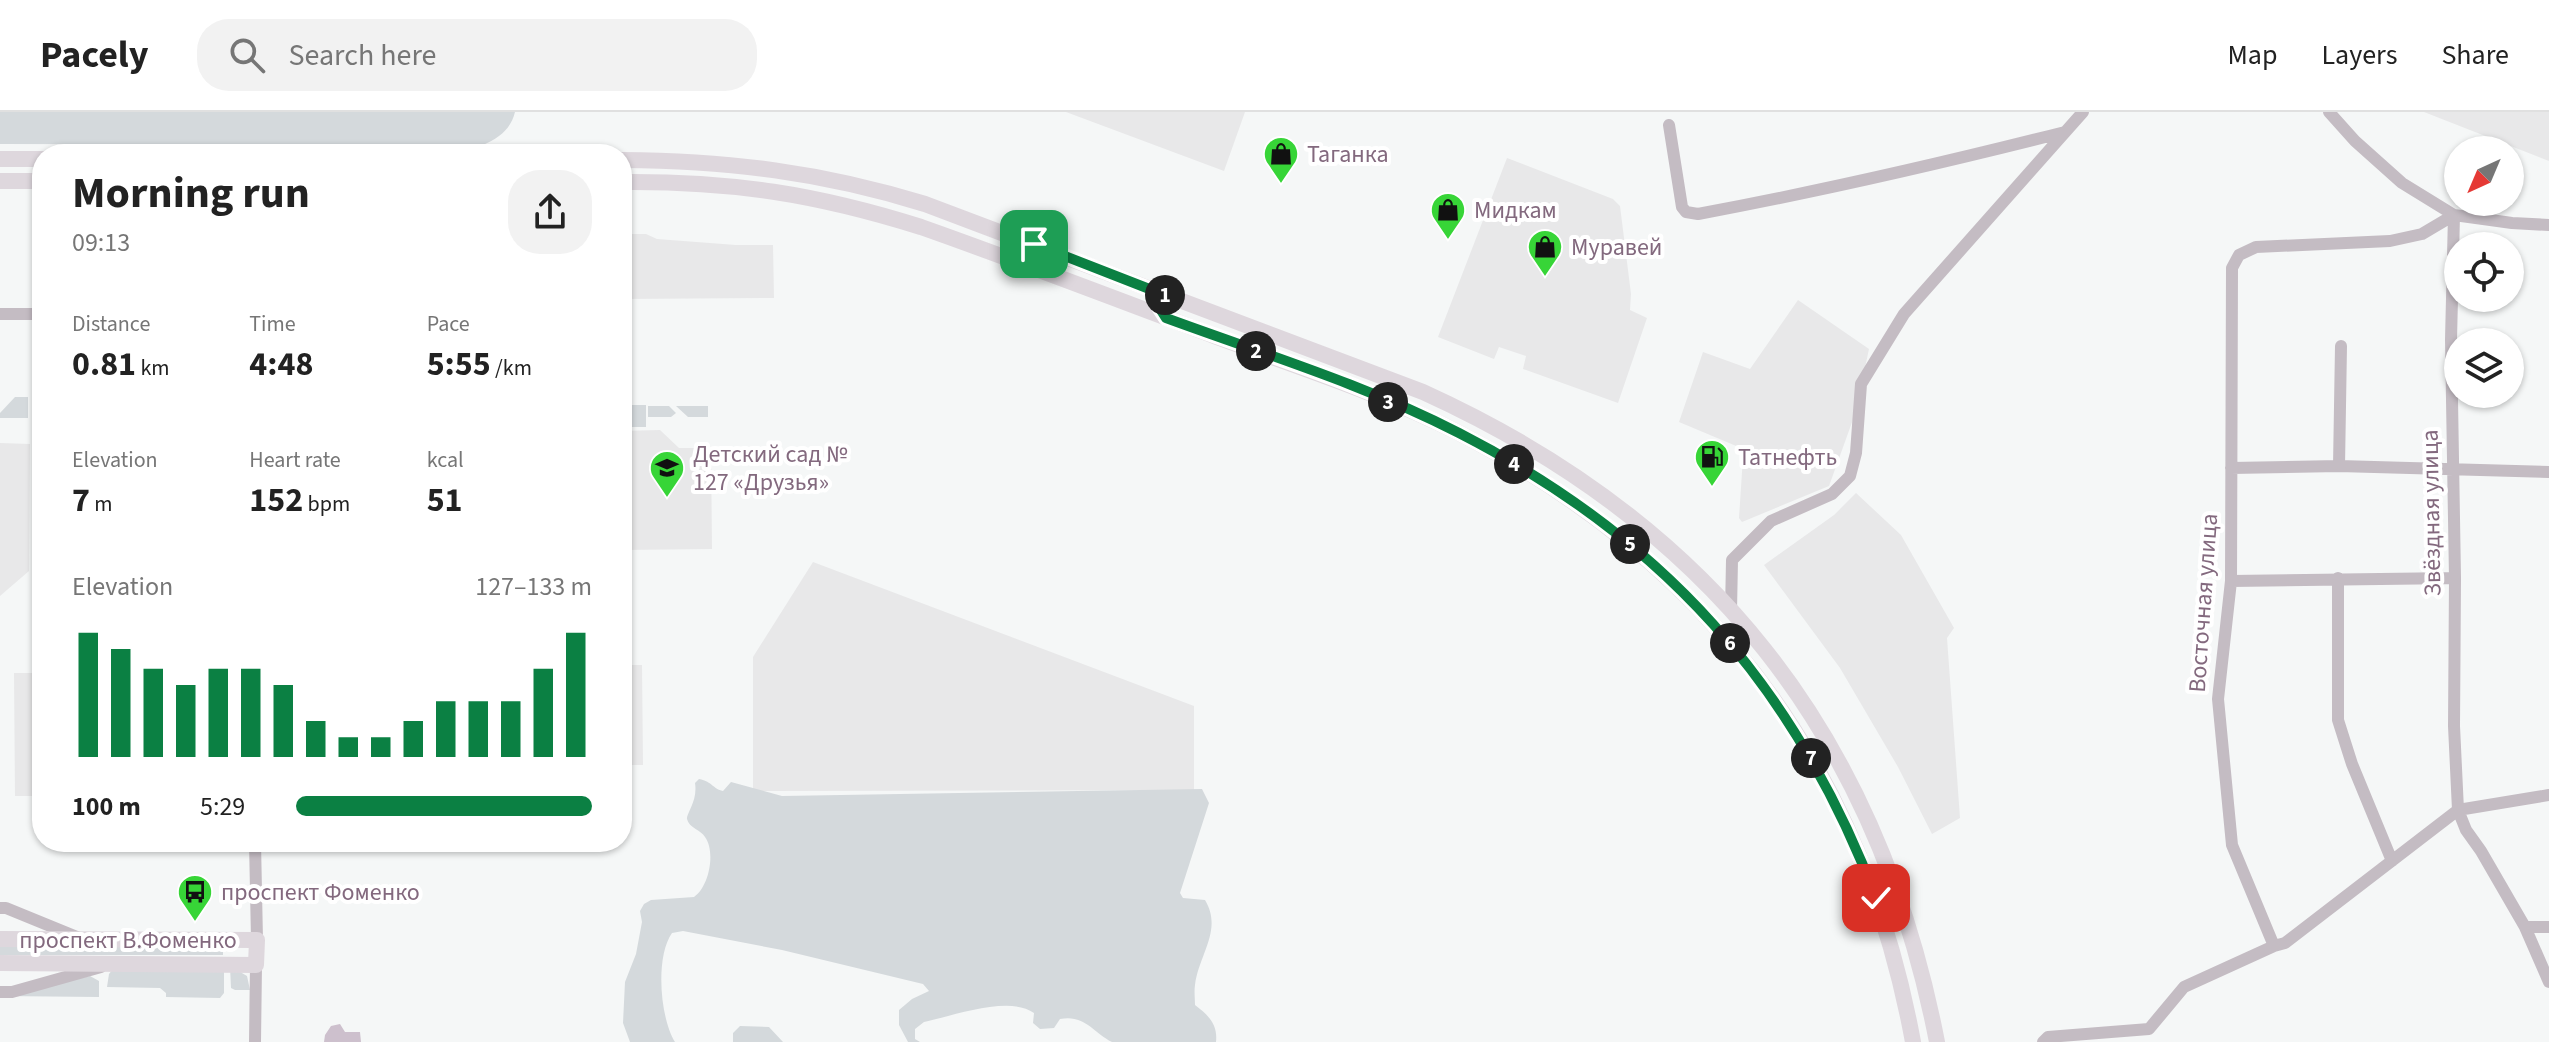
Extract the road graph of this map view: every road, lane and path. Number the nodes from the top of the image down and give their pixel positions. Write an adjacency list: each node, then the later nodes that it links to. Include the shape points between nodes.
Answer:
1 (2083, 112): 4 (street)
2 (2329, 112): 11 (street, via 2402,183)
3 (1669, 125): 4 (street, via 1682,207 1698,214)
4 (2065, 132): 28 (street, via 1904,314 1861,384 1850,476 1832,494 1771,521 1732,560)
5 (0, 159): 6 (main road)
6 (32, 159)
7 (632, 160): 16 (main road, via 756,166 870,187)
8 (0, 181): 9 (main road)
9 (32, 181)
10 (632, 182): 19 (main road, via 757,188 857,207)
11 (2444, 209)
12 (2452, 216): 22 (street, Восточная улица, via 2422,234 2390,241 2256,247 2239,255 2232,268)
13 (2454, 216): 23 (street, Звёздная улица)
14 (2461, 216): 15 (street)
15 (2549, 225)
16 (1175, 299): 19 (main road, via 1162,300 1159,307); 28 (main road, via 1385,377 1513,437 1650,530)
17 (0, 314): 18 (street)
18 (32, 314)
19 (1166, 318): 46 (main road, via 1456,431 1594,515 1682,590 1751,668 1832,793 1888,934)
20 (2341, 346): 21 (street)
21 (2339, 466): 22 (street); 23 (street)
22 (2231, 468): 27 (street, Восточная улица)
23 (2452, 469): 24 (street); 26 (street, Звёздная улица)
24 (2549, 472)
25 (2338, 578): 26 (street); 27 (street); 32 (street, via 2338,720)
26 (2455, 578): 30 (street, Звёздная улица)
27 (2231, 581): 39 (street, Восточная улица, via 2218,699 2232,845)
28 (1731, 611): 47 (main road, via 1798,694 1860,800 1914,941)
29 (2549, 795): 30 (street)
30 (2458, 810): 32 (street); 34 (street)
31 (255, 852): 38 (street)
32 (2392, 861): 39 (street)
33 (0, 908): 37 (street)
34 (2525, 927): 35 (street); 43 (street)
35 (2549, 927)
36 (0, 939): 37 (main road, проспект В.Фоменко)
37 (84, 940): 38 (main road, проспект В.Фоменко)
38 (257, 940): 42 (main road)
39 (2274, 946): 48 (street, via 2184,987 2149,1029 2048,1037)
40 (0, 963): 41 (main road, проспект В.Фоменко)
41 (112, 963): 42 (main road, проспект В.Фоменко); 44 (street)
42 (256, 965): 45 (street)
43 (2549, 982)
44 (0, 992)
45 (255, 1042)
46 (1913, 1042)
47 (1937, 1042)
48 (2043, 1042)

